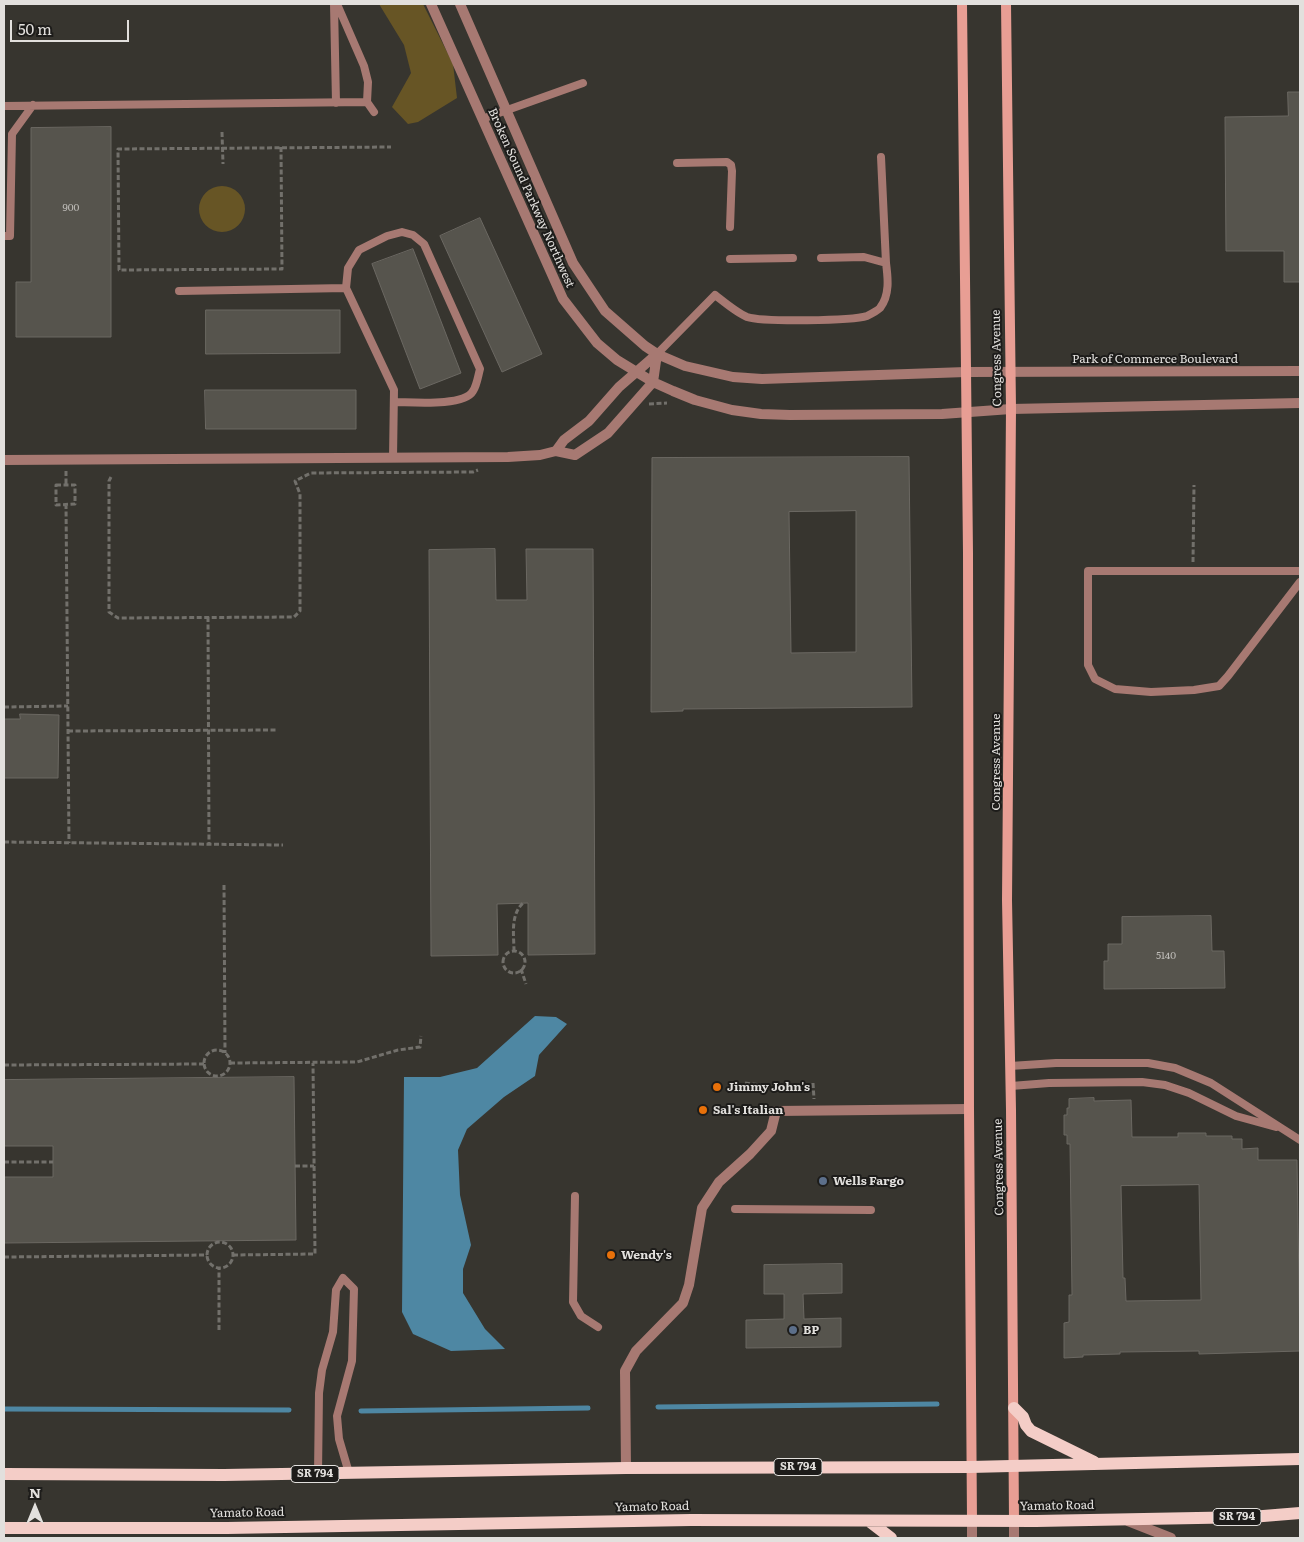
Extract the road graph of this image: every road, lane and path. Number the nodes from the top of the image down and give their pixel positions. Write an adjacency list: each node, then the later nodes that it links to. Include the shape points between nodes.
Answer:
1 (334, 4): 9 (lane)
2 (338, 4): 8 (lane, via 364,66 368,82)
3 (431, 4): 14 (street, Broken Sound Parkway Northwest)
4 (460, 4): 12 (street, Broken Sound Parkway Northwest)
5 (962, 4): 32 (main road)
6 (1006, 4): 33 (main road, Congress Avenue)
7 (582, 83): 12 (lane)
8 (367, 102): 9 (lane); 13 (lane)
9 (336, 103): 10 (lane)
10 (33, 105): 11 (lane); 23 (lane, via 12,134 10,236)
11 (4, 106)
12 (506, 110): 14 (lane); 30 (street, Broken Sound Parkway Northwest, via 573,262 605,311)
13 (374, 112)
14 (482, 119): 31 (street, Broken Sound Parkway Northwest, via 563,299 597,343)
15 (222, 132): 17 (path)
16 (391, 147): 18 (path)
17 (222, 148): 18 (path); 18 (path, via 118,149 119,270 282,269); 21 (path)
18 (281, 148)
19 (881, 157): 27 (lane)
20 (677, 163): 22 (lane, via 727,162 730,165)
21 (223, 164)
22 (730, 227)
23 (4, 236)
24 (793, 258): 26 (lane)
25 (821, 258): 27 (lane, via 864,257)
26 (730, 259)
27 (886, 263): 30 (lane, via 886,297 879,309 866,316 768,320 747,317 715,295)
28 (346, 288): 29 (lane); 36 (lane, via 394,390); 36 (lane, via 348,268 359,250 387,236 402,232 414,235 424,244 480,369 472,393 464,399)
29 (179, 291)
30 (657, 354): 31 (street); 32 (street, Broken Sound Parkway Northwest, via 702,371 743,378); 35 (street)
31 (636, 371): 35 (street, Broken Sound Parkway Northwest); 40 (street)
32 (966, 372): 33 (street, Park of Commerce Boulevard); 39 (main road)
33 (1010, 372): 34 (street, Park of Commerce Boulevard); 38 (main road, Congress Avenue)
34 (1300, 372)
35 (654, 382): 39 (street, Broken Sound Parkway Northwest, via 695,400 761,414 942,414); 40 (street, via 608,433 575,455)
36 (394, 402): 41 (lane)
37 (1300, 403): 38 (street)
38 (1011, 409): 39 (street, Broken Sound Parkway Northwest); 71 (main road, Congress Avenue)
39 (966, 411): 77 (main road)
40 (556, 451): 41 (street, via 508,457)
41 (393, 458): 42 (street)
42 (4, 460)
43 (480, 468): 50 (path, via 474,472 311,473 295,481 300,494 300,611 294,617)
44 (111, 477): 50 (path, via 109,612 118,618)
45 (1194, 485): 47 (path)
46 (66, 504): 46 (path, via 75,504 75,485 56,485 56,505); 51 (path)
47 (1193, 571): 48 (lane); 49 (lane, via 1088,571 1088,665 1095,679 1115,689 1151,692 1219,686)
48 (1300, 571)
49 (1300, 582)
50 (208, 617): 53 (path)
51 (68, 706): 52 (path); 55 (path)
52 (4, 707)
53 (209, 730): 54 (path); 55 (path); 58 (path)
54 (277, 730)
55 (68, 732): 57 (path)
56 (4, 842): 57 (path)
57 (69, 843): 58 (path)
58 (209, 844): 59 (path)
59 (283, 845)
60 (224, 886): 66 (path)
61 (523, 903): 62 (path, via 514,917)
62 (514, 951): 63 (path, via 524,958); 63 (path, via 504,958 504,966 513,973)
63 (521, 970): 64 (path)
64 (526, 984)
65 (421, 1036): 67 (path, via 420,1047 357,1062)
66 (225, 1053): 68 (path, via 217,1050 209,1053); 69 (path)
67 (313, 1063): 69 (path); 83 (path)
68 (204, 1064): 69 (path, via 208,1072 216,1076 228,1071); 70 (path)
69 (230, 1064)
70 (4, 1065)
71 (1010, 1066): 75 (main road, Congress Avenue); 78 (lane, via 1148,1063 1175,1068 1211,1083)
72 (744, 1083): 74 (path)
73 (813, 1083): 76 (path)
74 (761, 1084)
75 (1011, 1086): 78 (lane, via 1142,1082 1165,1085 1236,1116); 93 (main road, Congress Avenue)
76 (814, 1096)
77 (969, 1108): 97 (main road); 98 (street, via 776,1111 771,1131 719,1182 702,1208 689,1286 683,1303 636,1351 625,1371)
78 (1282, 1129): 79 (lane)
79 (1300, 1140)
80 (4, 1162): 81 (path)
81 (53, 1162)
82 (295, 1166): 83 (path)
83 (314, 1166): 88 (path, via 315,1254)
84 (575, 1196): 91 (lane, via 573,1302 581,1316)
85 (735, 1209): 86 (lane)
86 (871, 1210)
87 (207, 1255): 88 (path, via 212,1245 220,1242 230,1248); 89 (path); 90 (path, via 210,1264)
88 (233, 1255): 90 (path, via 227,1266)
89 (4, 1258)
90 (219, 1268): 92 (path)
91 (598, 1326)
92 (219, 1330)
93 (1014, 1408): 95 (main road, via 1031,1431); 96 (main road, Congress Avenue)
94 (1300, 1460): 95 (main road, SR 794)
95 (1097, 1464): 96 (main road, SR 794)
96 (1014, 1465): 97 (main road, SR 794); 106 (main road, Congress Avenue)
97 (970, 1467): 98 (main road, SR 794); 105 (main road)
98 (626, 1468): 99 (main road, SR 794)
99 (348, 1473): 101 (main road, SR 794); 101 (lane, via 337,1416 352,1361 354,1289 343,1278 336,1290 333,1332 319,1393)
100 (4, 1474): 101 (main road, SR 794)
101 (318, 1474)
102 (1300, 1514): 103 (main road, Yamato Road / SR 794)
103 (1123, 1518): 106 (main road, Yamato Road / SR 794); 111 (street)
104 (869, 1521): 105 (main road, Yamato Road / SR 794); 107 (main road, Yamato Road / SR 794); 108 (main road)
105 (972, 1521): 106 (main road, Yamato Road / SR 794); 109 (street)
106 (1014, 1521): 110 (street)
107 (4, 1528)
108 (891, 1538)
109 (972, 1538)
110 (1014, 1538)
111 (1171, 1538)

